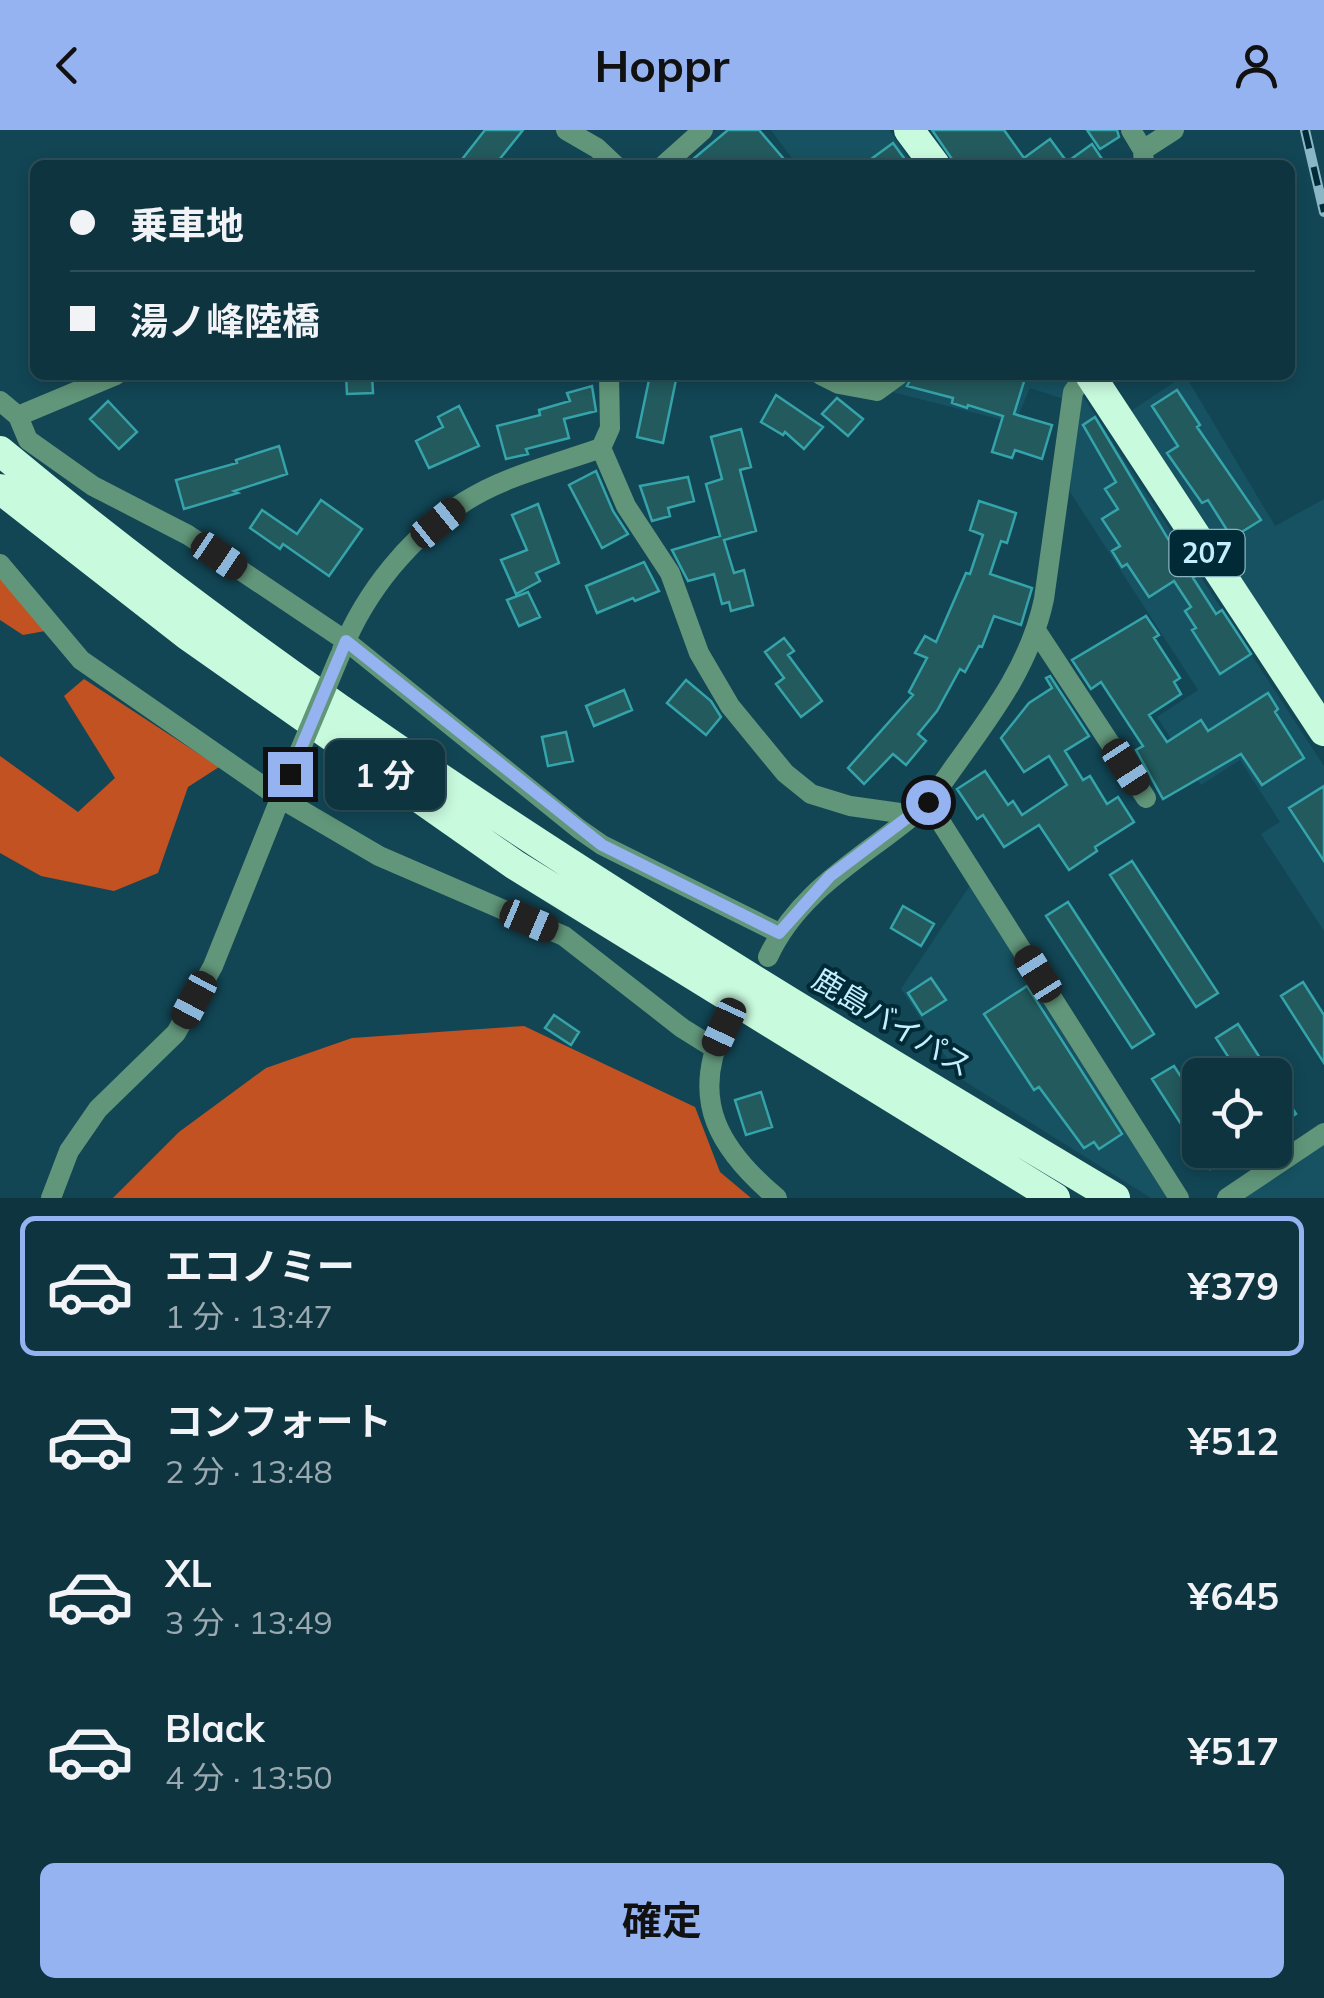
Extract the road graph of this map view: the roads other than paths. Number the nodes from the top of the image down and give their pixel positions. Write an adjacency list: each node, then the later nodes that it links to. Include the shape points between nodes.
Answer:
1 (566, 130): 7 (street)
2 (703, 130): 8 (street)
3 (909, 130): 9 (highway)
4 (1131, 130): 6 (street)
5 (1174, 130): 6 (street)
6 (1144, 157)
7 (610, 160)
8 (670, 160)
9 (931, 160)
10 (104, 380): 17 (street)
11 (609, 380): 18 (street, via 610,428)
12 (831, 380): 13 (street, via 877,391)
13 (891, 380)
14 (1083, 380): 22 (street, via 1073,392)
15 (1090, 380): 24 (highway, 207)
16 (0, 401): 17 (street)
17 (18, 416): 23 (street, via 28,440 94,486 188,535)
18 (602, 448): 23 (street, via 464,502 412,544 369,596); 27 (street, via 626,506 670,573 699,654 730,706 785,772 812,794 850,806)
19 (0, 451): 36 (highway, 鹿島バイパス, via 228,630 540,847)
20 (0, 489): 35 (highway, via 187,635 515,866)
21 (0, 564): 25 (street, via 80,660)
22 (1037, 632): 26 (street); 27 (street, via 996,709)
23 (343, 648): 25 (street, bridge); 28 (street, via 591,837)
24 (1324, 731)
25 (280, 798): 31 (street, via 378,856 564,936); 33 (street, via 213,966 176,1034 98,1109 69,1151)
26 (1146, 798)
27 (921, 808): 28 (street, via 830,876); 37 (street)
28 (779, 933): 29 (street)
29 (768, 956)
30 (724, 1027): 31 (street)
31 (714, 1048): 34 (street, via 708,1095 718,1131 743,1169)
32 (1324, 1134): 38 (street)
33 (51, 1198)
34 (777, 1198)
35 (1055, 1198)
36 (1114, 1198)
37 (1180, 1198)
38 (1227, 1198)

